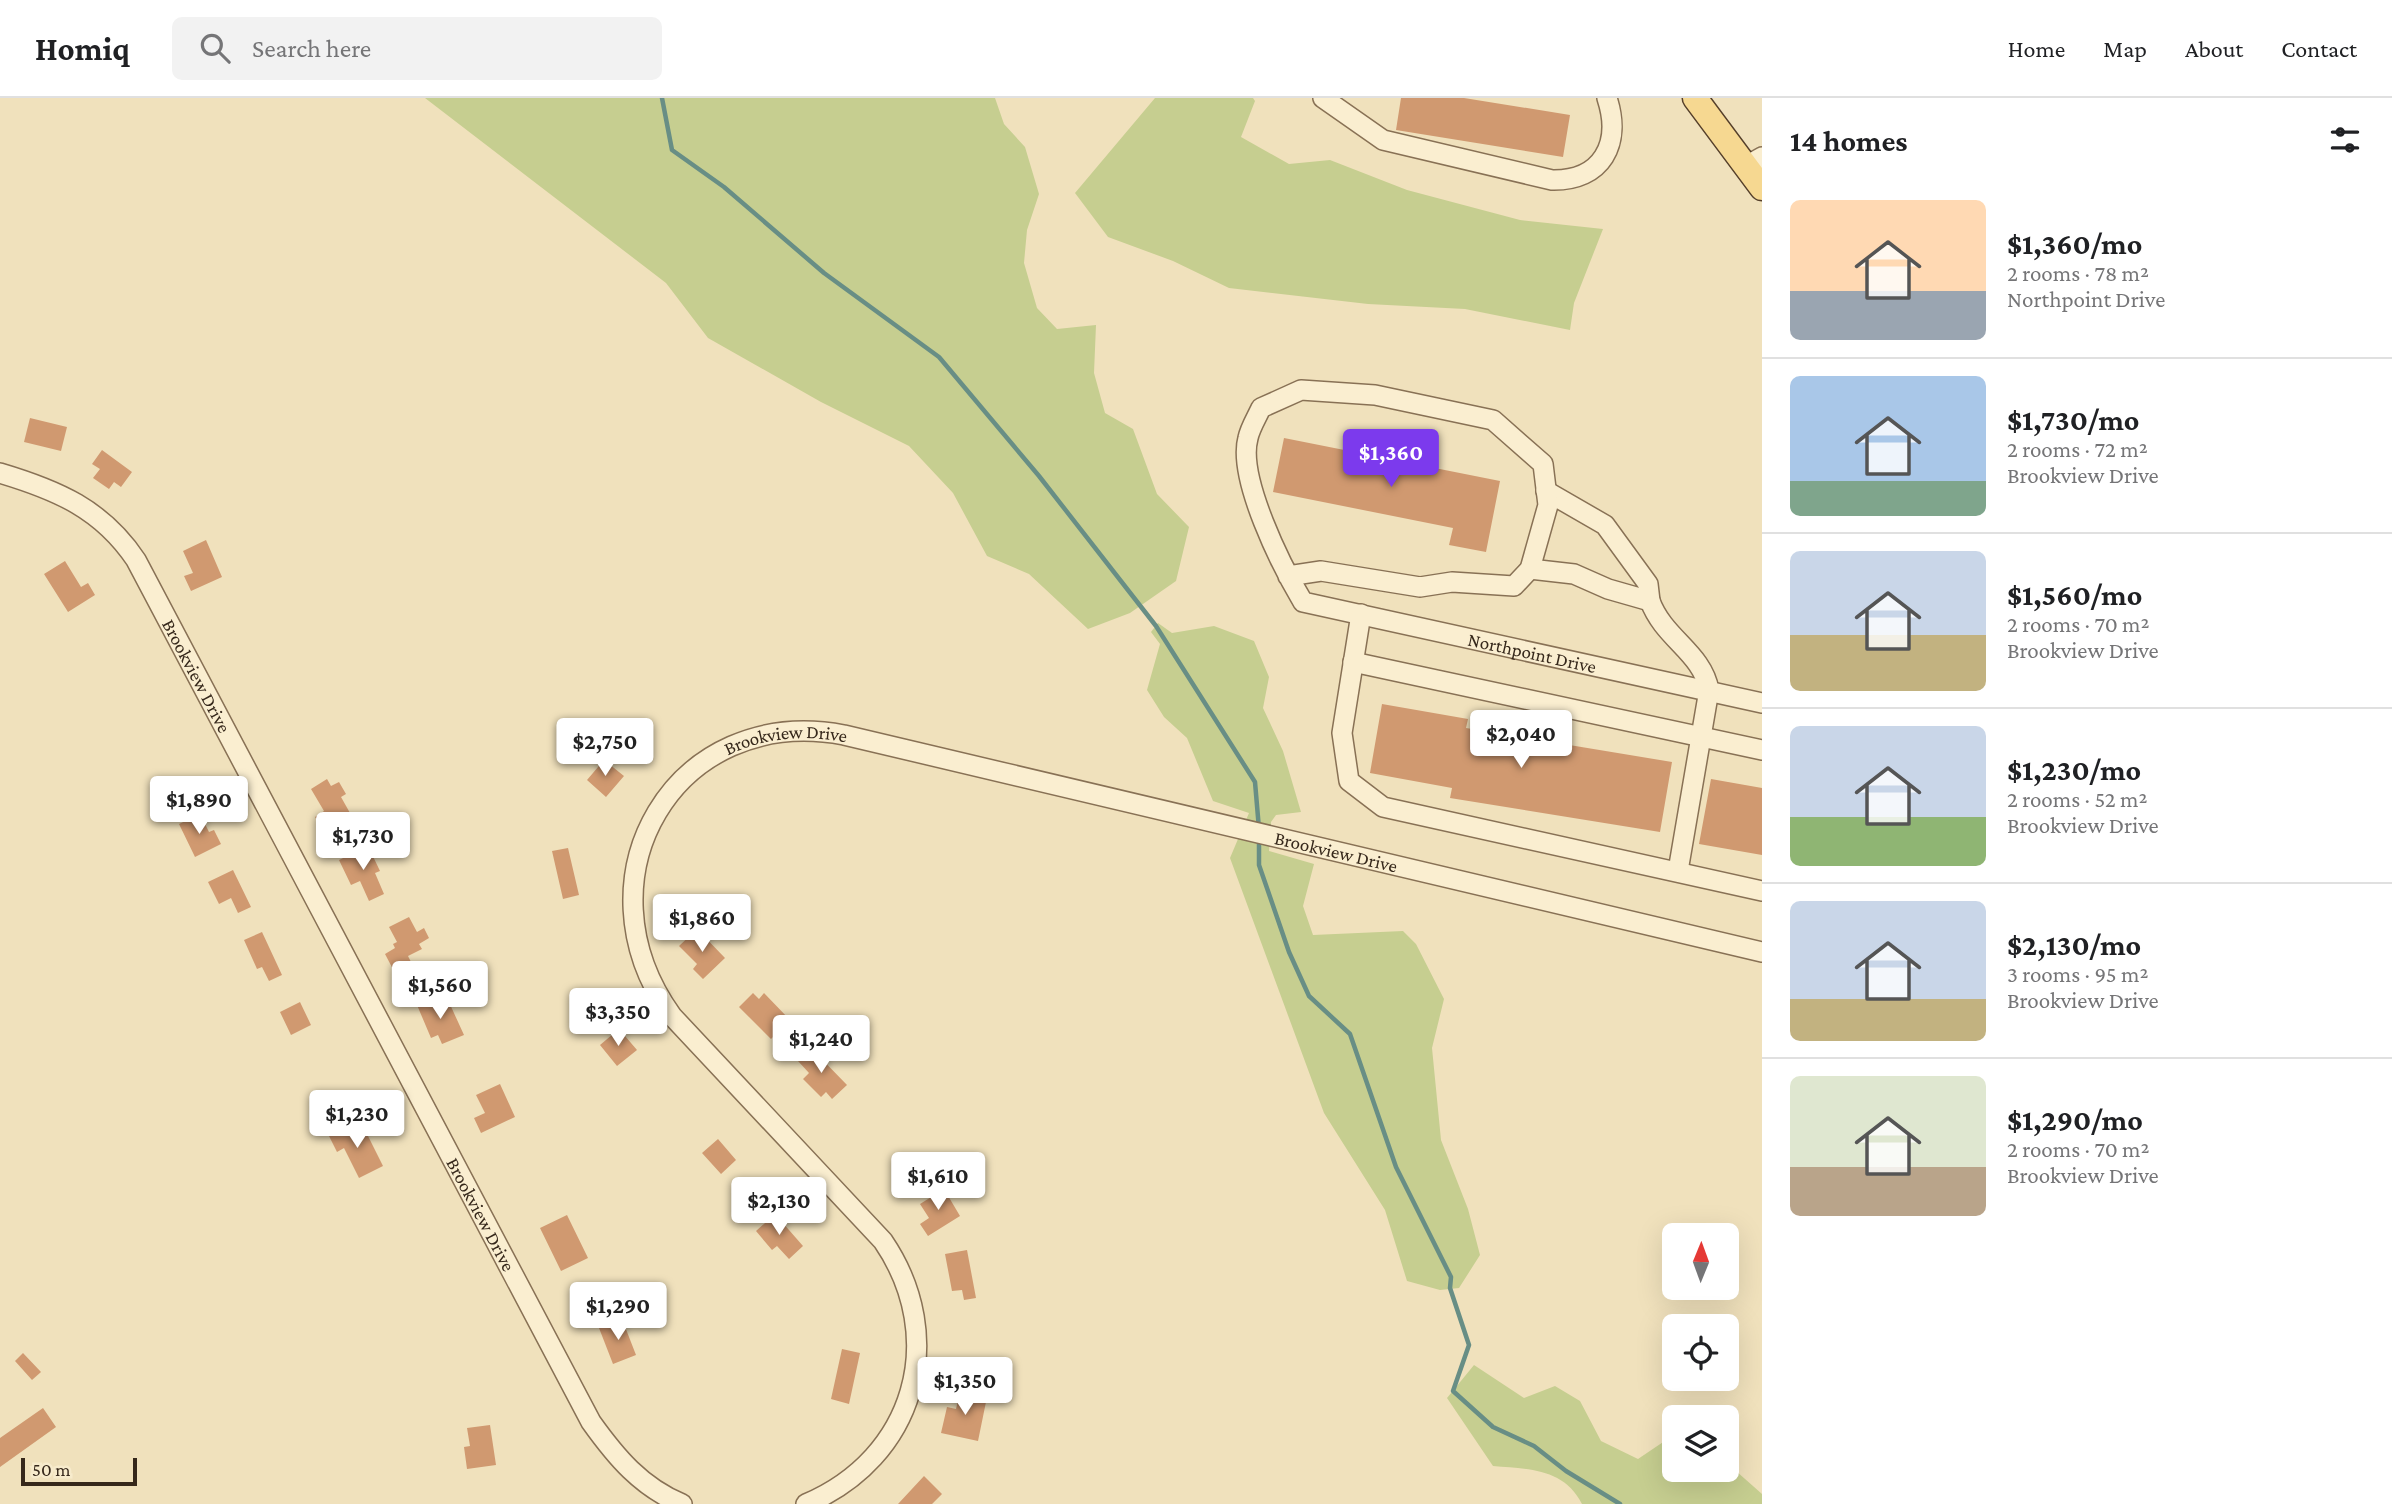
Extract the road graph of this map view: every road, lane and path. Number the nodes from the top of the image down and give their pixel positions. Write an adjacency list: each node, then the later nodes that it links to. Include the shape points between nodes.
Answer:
1 (1323, 98): 2 (street, via 1383,140 1562,180 1588,173 1603,160 1612,127)
2 (1607, 98)
3 (1695, 98): 4 (main road)
4 (1754, 161): 5 (main road)
5 (1762, 188)
6 (0, 473): 20 (street, Brookview Drive, via 61,493 85,507 107,523 136,560 591,1422 632,1473)
7 (1546, 491): 8 (street, via 1548,505); 9 (street, via 1543,464 1493,420 1375,395 1301,390 1261,408 1247,440 1250,482); 10 (street, via 1605,525 1648,584)
8 (1530, 569): 9 (street, via 1514,586 1452,582 1420,587 1321,571); 10 (street, via 1574,574)
9 (1288, 576): 11 (street, Northpoint Drive, via 1303,602)
10 (1650, 601): 13 (street, via 1657,621 1706,673)
11 (1361, 614): 12 (street); 13 (street, Northpoint Drive)
12 (1353, 662): 15 (street); 17 (street, via 1342,733 1349,781 1383,807)
13 (1709, 690): 14 (street, Northpoint Drive); 15 (street)
14 (1762, 703)
15 (1701, 737): 16 (street); 17 (street)
16 (1762, 750)
17 (1678, 871): 18 (street)
18 (1762, 891)
19 (1762, 952): 21 (street, Brookview Drive, via 854,737 808,730 754,737 721,750 678,783 656,812 638,854 631,898 639,952 672,1016 883,1241 911,1298 917,1345 908,1398 880,1450 851,1479)
20 (682, 1504)
21 (806, 1504)

